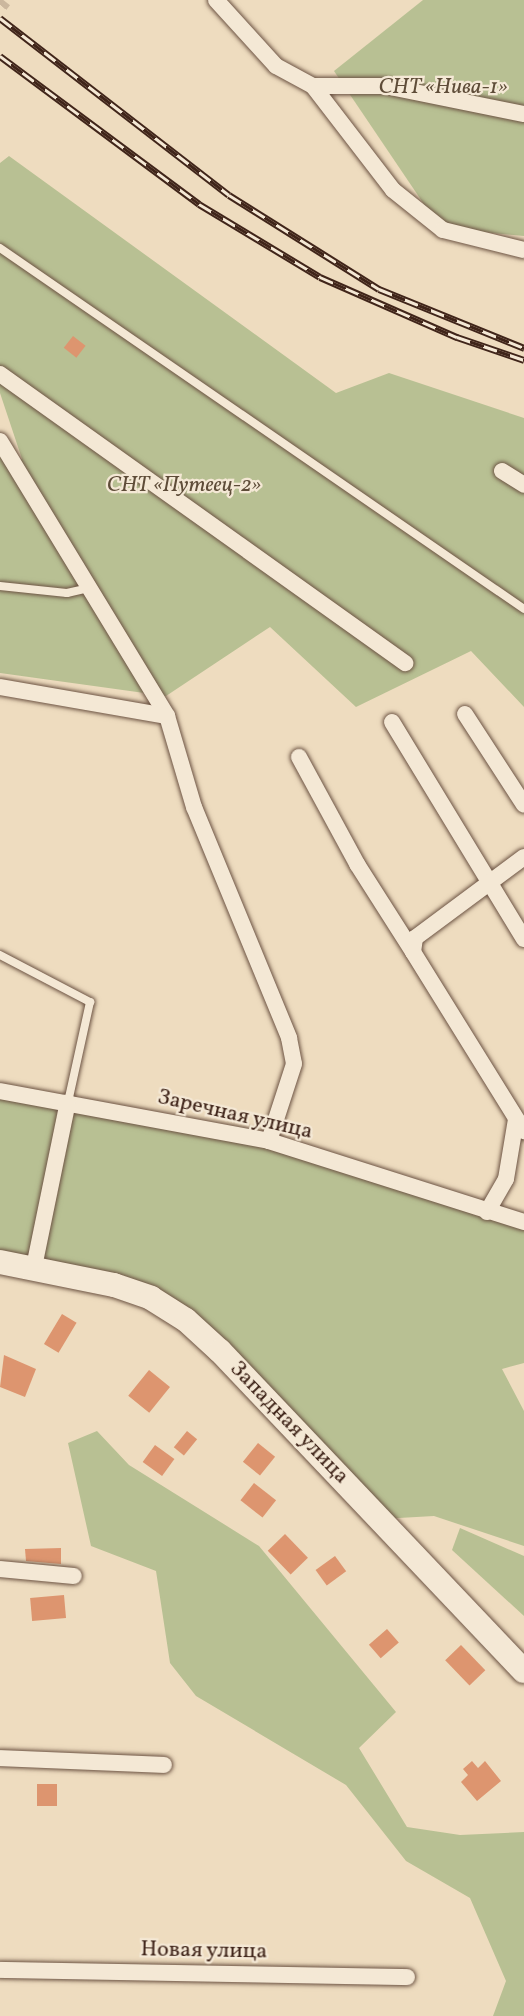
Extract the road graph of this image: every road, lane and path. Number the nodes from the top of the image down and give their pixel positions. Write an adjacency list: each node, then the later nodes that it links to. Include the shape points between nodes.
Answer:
1 (216, 0): 2 (street, via 276,66)
2 (313, 86): 3 (street, via 385,86); 5 (street, via 401,197 443,230)
3 (524, 114)
4 (0, 248): 13 (lane)
5 (524, 250)
6 (0, 374): 14 (street)
7 (0, 441): 8 (street)
8 (5, 463): 12 (street)
9 (502, 471): 10 (street)
10 (524, 485)
11 (0, 586): 12 (lane, via 67,593)
12 (88, 588): 17 (street)
13 (524, 609)
14 (405, 663)
15 (0, 687): 17 (street)
16 (465, 714): 20 (street)
17 (167, 716): 29 (street, via 194,807 289,1038 294,1064)
18 (392, 722): 22 (street)
19 (299, 757): 24 (street, via 357,864)
20 (524, 805)
21 (524, 857): 22 (street)
22 (490, 879): 23 (street); 24 (street, via 415,938)
23 (524, 939)
24 (413, 952): 28 (street)
25 (0, 955): 27 (lane, via 90,1002)
26 (0, 1091): 27 (street, Заречная улица)
27 (68, 1102): 29 (street, Заречная улица); 33 (street)
28 (520, 1125): 30 (street, via 506,1179)
29 (269, 1141): 30 (street, Заречная улица)
30 (487, 1212): 31 (street, Заречная улица)
31 (524, 1222)
32 (0, 1262): 33 (main road, Западная улица)
33 (34, 1267): 36 (main road, Западная улица, via 151,1298 186,1320 228,1359)
34 (0, 1569): 35 (street)
35 (74, 1576)
36 (524, 1671)
37 (0, 1758): 38 (street)
38 (164, 1765)
39 (0, 1970): 40 (street, Новая улица)
40 (407, 1977)

